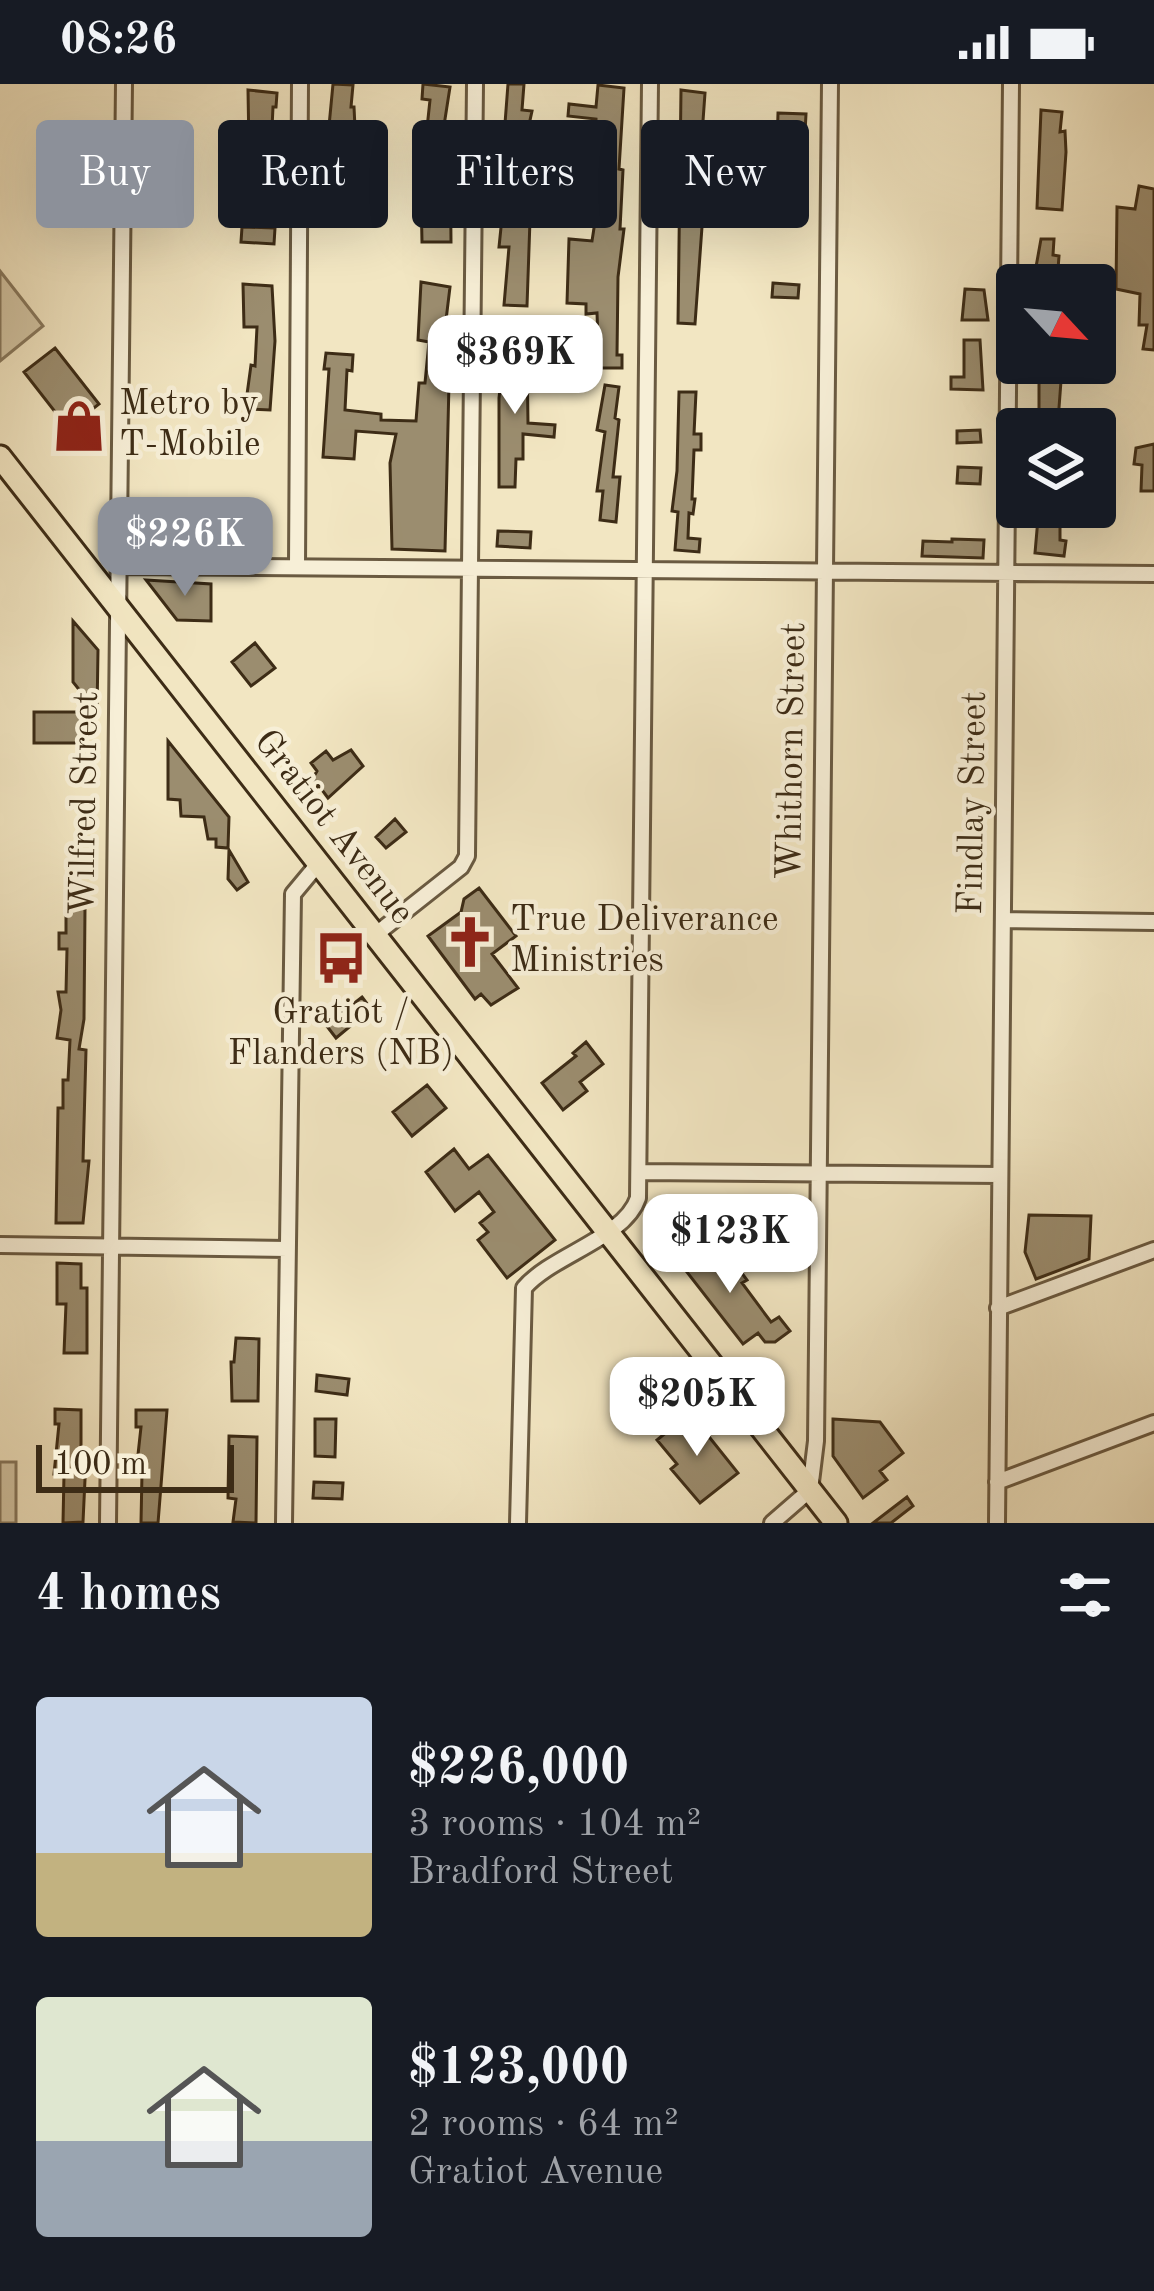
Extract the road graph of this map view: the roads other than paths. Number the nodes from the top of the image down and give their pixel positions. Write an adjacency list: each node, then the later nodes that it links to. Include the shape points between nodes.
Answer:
1 (124, 84): 9 (street, Wilfred Street)
2 (300, 84): 8 (street)
3 (475, 84): 10 (street)
4 (650, 84): 11 (street)
5 (830, 84): 12 (street, Whithorn Street)
6 (1011, 84): 13 (street, Findlay Street)
7 (0, 457): 15 (main road, Gratiot Avenue)
8 (297, 565): 9 (street); 10 (street)
9 (117, 566): 15 (street, Wilfred Street)
10 (470, 568): 11 (street); 19 (street, via 466,856)
11 (645, 570): 12 (street); 20 (street)
12 (825, 571): 13 (street); 21 (street, Whithorn Street)
13 (1006, 572): 14 (street); 17 (street, Findlay Street)
14 (1154, 574)
15 (118, 607): 16 (main road, Gratiot Avenue); 25 (street, Wilfred Street)
16 (318, 864): 19 (main road, Gratiot Avenue); 26 (street, via 293,894)
17 (1003, 920): 18 (street); 22 (street, Findlay Street)
18 (1154, 922)
19 (375, 935): 23 (main road, Gratiot Avenue)
20 (639, 1172): 21 (street); 23 (street, via 635,1207)
21 (818, 1174): 22 (street); 31 (street, Whithorn Street)
22 (1000, 1175): 28 (street, Findlay Street)
23 (608, 1233): 31 (main road, Gratiot Avenue); 34 (street, via 557,1261 521,1296)
24 (0, 1245): 25 (street)
25 (111, 1247): 26 (street); 32 (street, Wilfred Street)
26 (287, 1249): 33 (street)
27 (1154, 1250): 28 (street)
28 (998, 1308): 30 (street, Findlay Street)
29 (1154, 1423): 30 (street)
30 (997, 1482): 37 (street, Findlay Street)
31 (811, 1490): 35 (street); 36 (main road, Gratiot Avenue)
32 (108, 1523)
33 (284, 1523)
34 (518, 1523)
35 (772, 1523)
36 (836, 1523)
37 (997, 1523)

